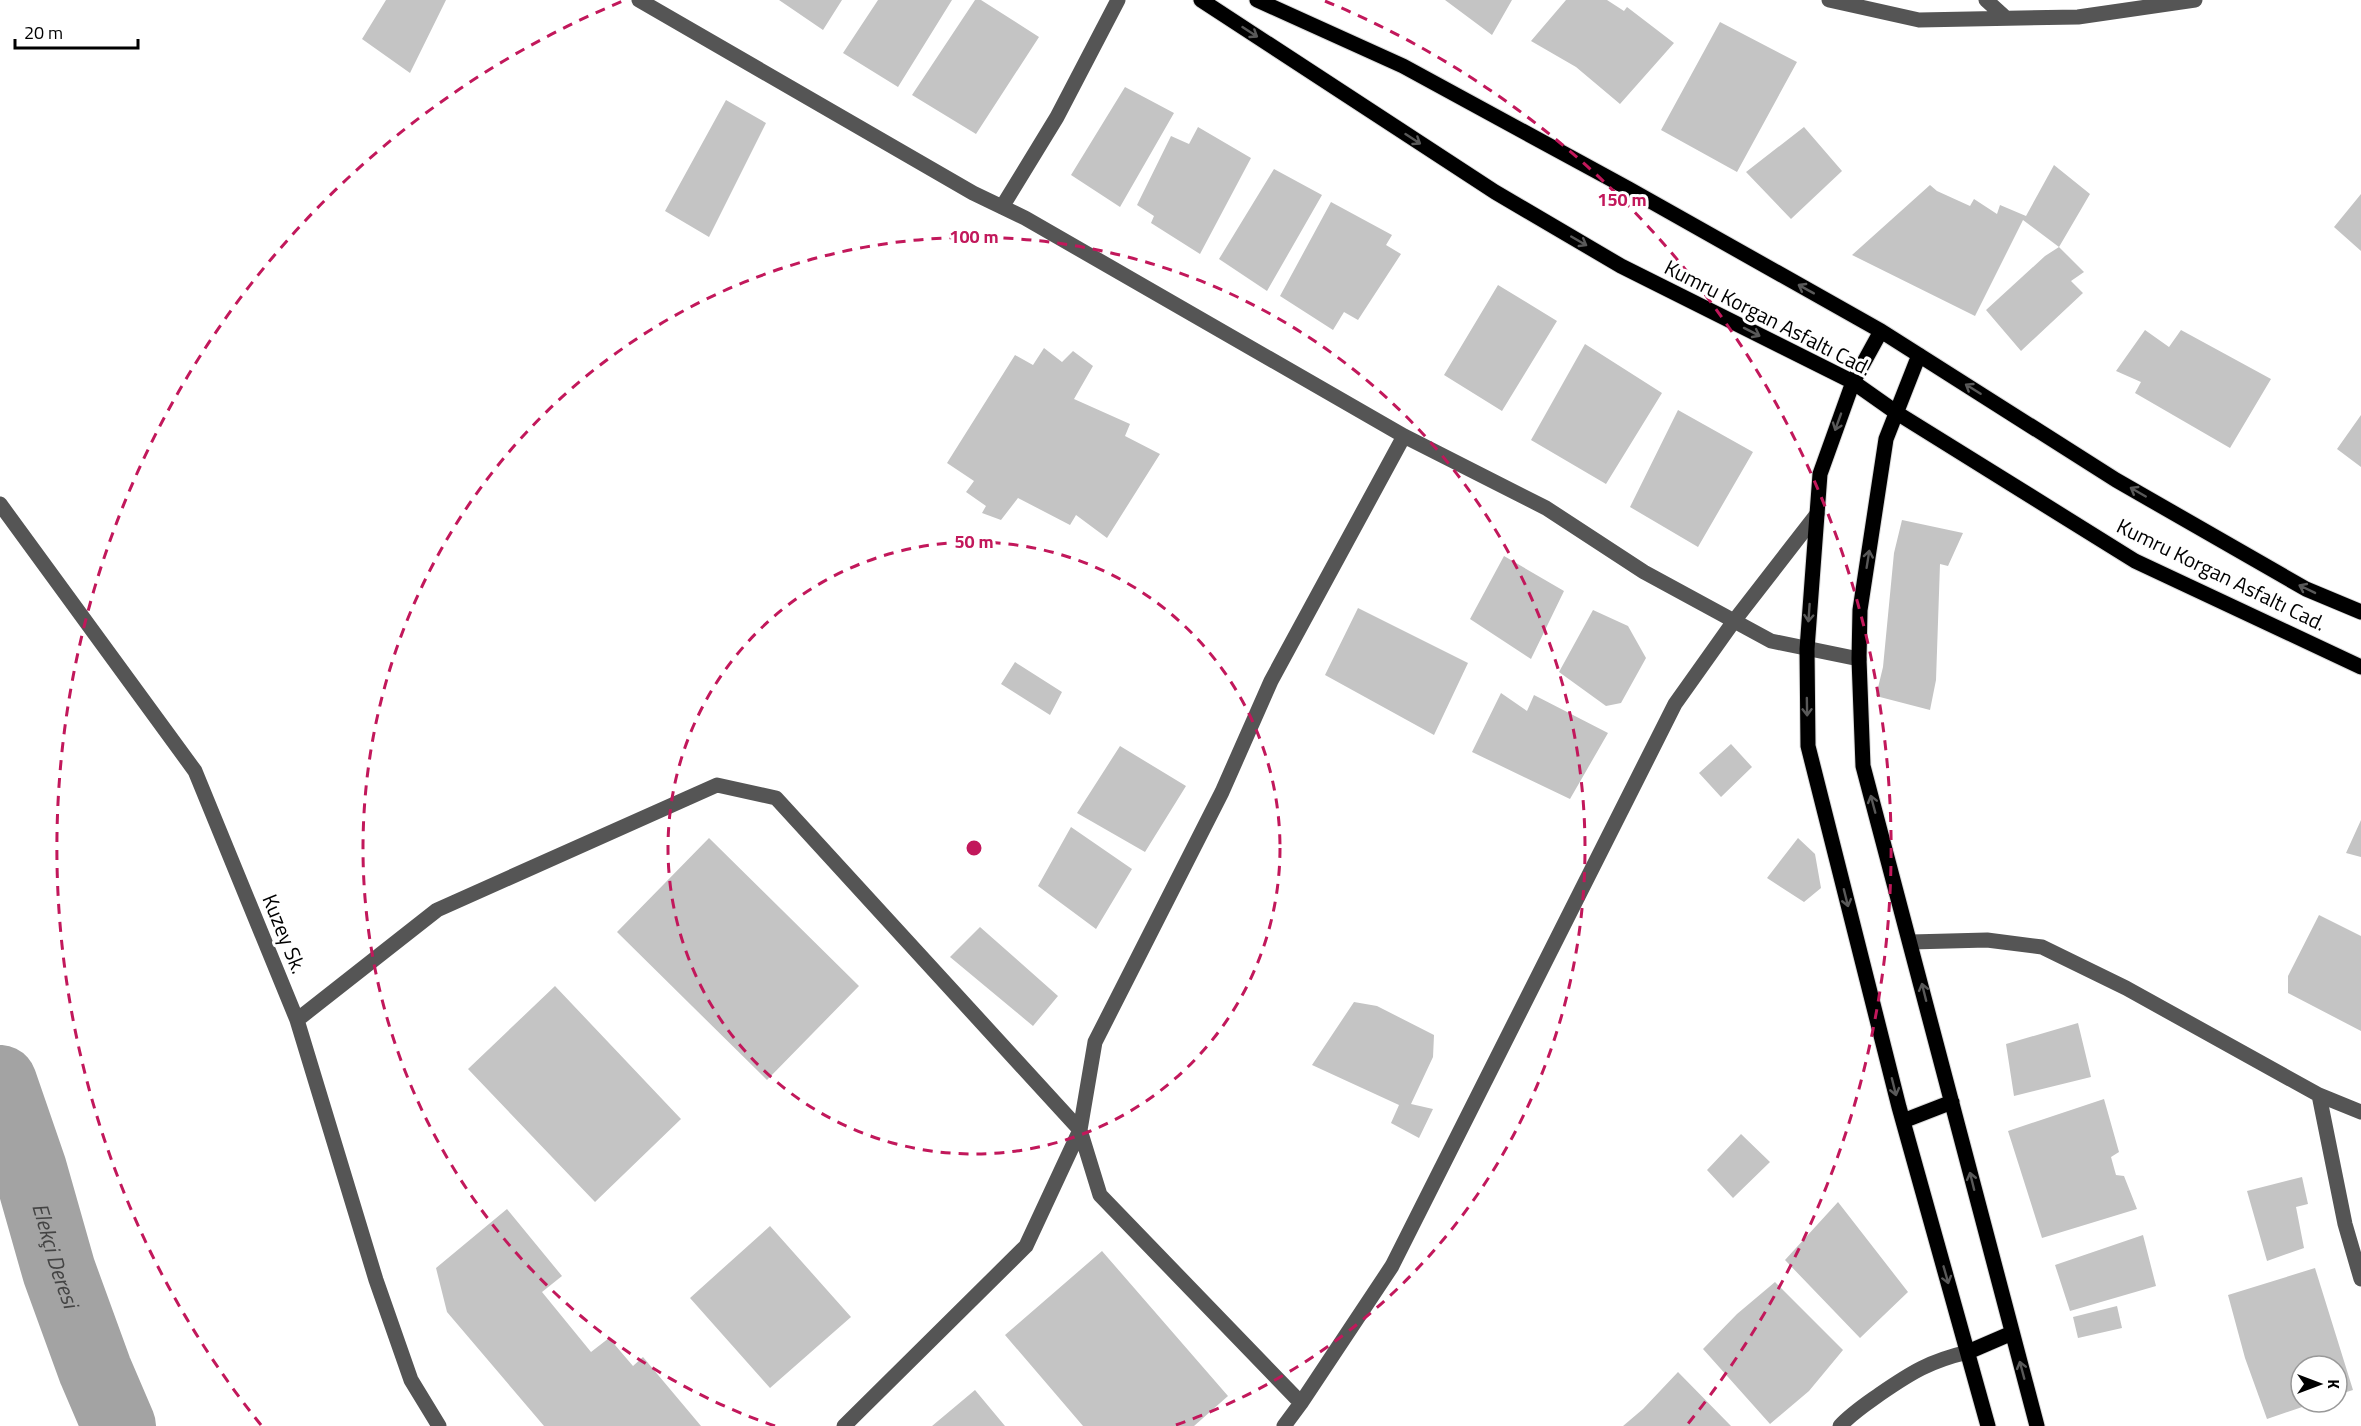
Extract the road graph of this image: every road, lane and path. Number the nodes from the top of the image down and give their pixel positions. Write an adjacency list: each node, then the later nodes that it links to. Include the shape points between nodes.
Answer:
1 (639, 0): 9 (street)
2 (1118, 0): 9 (street, via 1057,117)
3 (1201, 0): 12 (main road, Kumru Korgan Asfaltı Cad., one-way to 12, via 1495,192 1621,266)
4 (1257, 0): 10 (main road, one-way to 4, via 1403,66)
5 (1829, 0): 8 (street, via 1919,20)
6 (1986, 0): 8 (street)
7 (2195, 0): 8 (street, via 2078,16)
8 (2006, 18)
9 (1002, 207): 14 (street)
10 (1881, 331): 11 (main road); 12 (main road)
11 (1919, 355): 13 (main road); 17 (main road, one-way to 11, via 2306,589 2116,480)
12 (1853, 382): 13 (main road, Kumru Korgan Asfaltı Cad.); 16 (main road, one-way to 16, via 1820,474)
13 (1897, 413): 20 (main road, one-way to 13, via 1860,610 1886,439); 21 (main road, Kumru Korgan Asfaltı Cad., via 2135,561)
14 (1404, 436): 18 (street, via 1546,508 1644,572); 28 (street, via 1271,681 1222,792 1095,1042)
15 (0, 504): 23 (street, Kuzey Sk., via 195,771)
16 (1817, 514): 18 (street); 19 (main road, one-way to 19)
17 (2361, 612)
18 (1734, 621): 19 (street, via 1771,641); 32 (street, via 1675,704 1392,1266)
19 (1807, 649): 20 (street); 27 (main road, one-way to 27, via 1808,746)
20 (1859, 659): 22 (main road, one-way to 20, via 1863,766)
21 (2361, 667)
22 (1911, 942): 24 (street, via 1987,939 2042,947 2126,988); 25 (main road, one-way to 22)
23 (297, 1020): 28 (street, via 437,910 717,785 776,798); 33 (street, Kuzey Sk., via 376,1280 411,1380)
24 (2319, 1095): 26 (street); 29 (street, via 2345,1224)
25 (1952, 1102): 27 (main road); 30 (main road, one-way to 25)
26 (2361, 1112)
27 (1903, 1120): 31 (main road, one-way to 31)
28 (1080, 1130): 32 (street, via 1100,1195); 34 (street, via 1026,1246)
29 (2361, 1279)
30 (2012, 1333): 31 (main road); 38 (main road, one-way to 30)
31 (1968, 1352): 36 (street, via 1915,1370 1851,1414); 37 (main road)
32 (1301, 1403): 35 (street)
33 (439, 1426)
34 (844, 1426)
35 (1284, 1426)
36 (1840, 1426)
37 (1988, 1426)
38 (2037, 1426)

